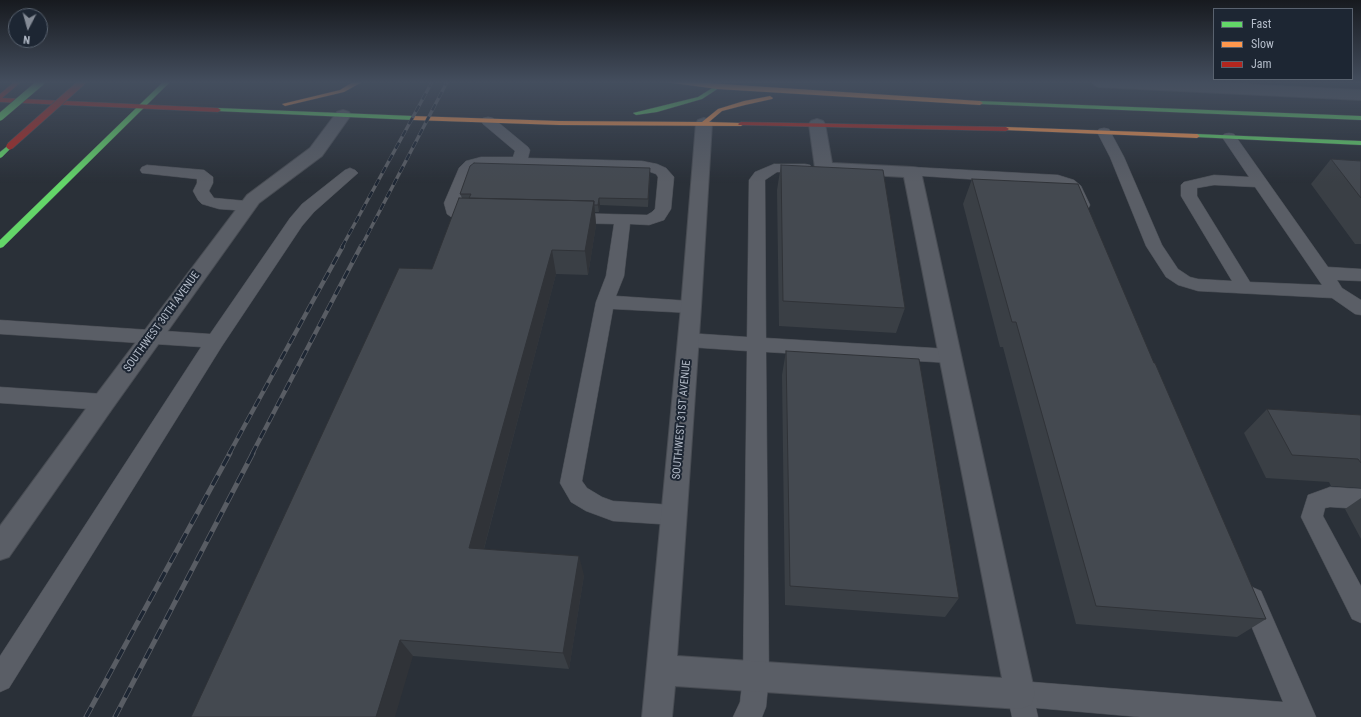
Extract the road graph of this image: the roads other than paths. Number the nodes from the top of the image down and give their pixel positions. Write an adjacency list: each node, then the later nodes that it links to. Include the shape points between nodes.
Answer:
1 (44, 115): 18 (main road, bridge)
2 (132, 115): 30 (main road)
3 (343, 115): 25 (street, SOUTHWEST 30TH AVENUE, via 316,152)
4 (354, 115): 9 (main road)
5 (616, 115): 10 (main road)
6 (713, 115): 11 (main road)
7 (1291, 115): 8 (main road)
8 (1361, 118)
9 (488, 121): 10 (main road); 19 (lane, via 523,150)
10 (559, 123): 11 (main road)
11 (704, 123): 12 (main road); 36 (street, SOUTHWEST 31ST AVENUE)
12 (817, 124): 13 (main road); 20 (street)
13 (1104, 132): 15 (main road); 33 (lane, via 1154,246 1172,273 1184,281 1198,285)
14 (1361, 135): 16 (main road)
15 (1229, 137): 16 (main road); 24 (lane)
16 (1309, 141): 17 (main road)
17 (1361, 143)
18 (0, 156)
19 (519, 162): 26 (lane, via 481,161 471,164 464,171 452,203 454,210 460,215); 28 (lane, via 642,165 661,172 666,178 663,209 658,216 649,220)
20 (824, 168): 22 (street); 42 (lane, via 774,168 760,175 757,180)
21 (147, 170): 25 (lane, via 200,173 205,177 206,183 201,191 208,201)
22 (912, 172): 29 (lane, via 1058,180 1069,183 1076,189); 43 (street)
23 (350, 173): 41 (lane, via 308,208 296,222)
24 (1259, 182): 31 (lane); 33 (lane, via 1214,180 1189,185 1189,196)
25 (247, 206): 39 (street, SOUTHWEST 30TH AVENUE)
26 (499, 216)
27 (554, 217): 28 (lane)
28 (623, 219): 35 (lane, via 615,276)
29 (1088, 219)
30 (0, 245)
31 (1323, 273): 32 (lane); 34 (lane)
32 (1361, 275)
33 (1245, 288): 34 (lane)
34 (1336, 292): 37 (lane)
35 (605, 302): 36 (lane); 47 (lane, via 571,483 579,495 613,511)
36 (691, 307): 40 (street, SOUTHWEST 31ST AVENUE)
37 (1361, 309)
38 (0, 326): 39 (lane)
39 (152, 336): 41 (lane); 45 (street, SOUTHWEST 30TH AVENUE)
40 (688, 340): 42 (lane); 47 (street, SOUTHWEST 31ST AVENUE)
41 (215, 341): 53 (lane)
42 (756, 344): 43 (lane); 52 (lane)
43 (950, 356): 54 (street)
44 (0, 395): 45 (lane)
45 (104, 402): 48 (street, SOUTHWEST 30TH AVENUE)
46 (1361, 499): 50 (lane, via 1330,497 1316,502 1312,517)
47 (674, 514): 51 (street, SOUTHWEST 31ST AVENUE)
48 (0, 548)
49 (1246, 585): 57 (lane)
50 (1360, 608)
51 (661, 670): 52 (street); 55 (street, SOUTHWEST 31ST AVENUE)
52 (756, 676): 54 (street); 56 (lane, via 753,708)
53 (0, 679)
54 (1023, 705): 57 (lane)
55 (657, 717)
56 (746, 717)
57 (1302, 717)

